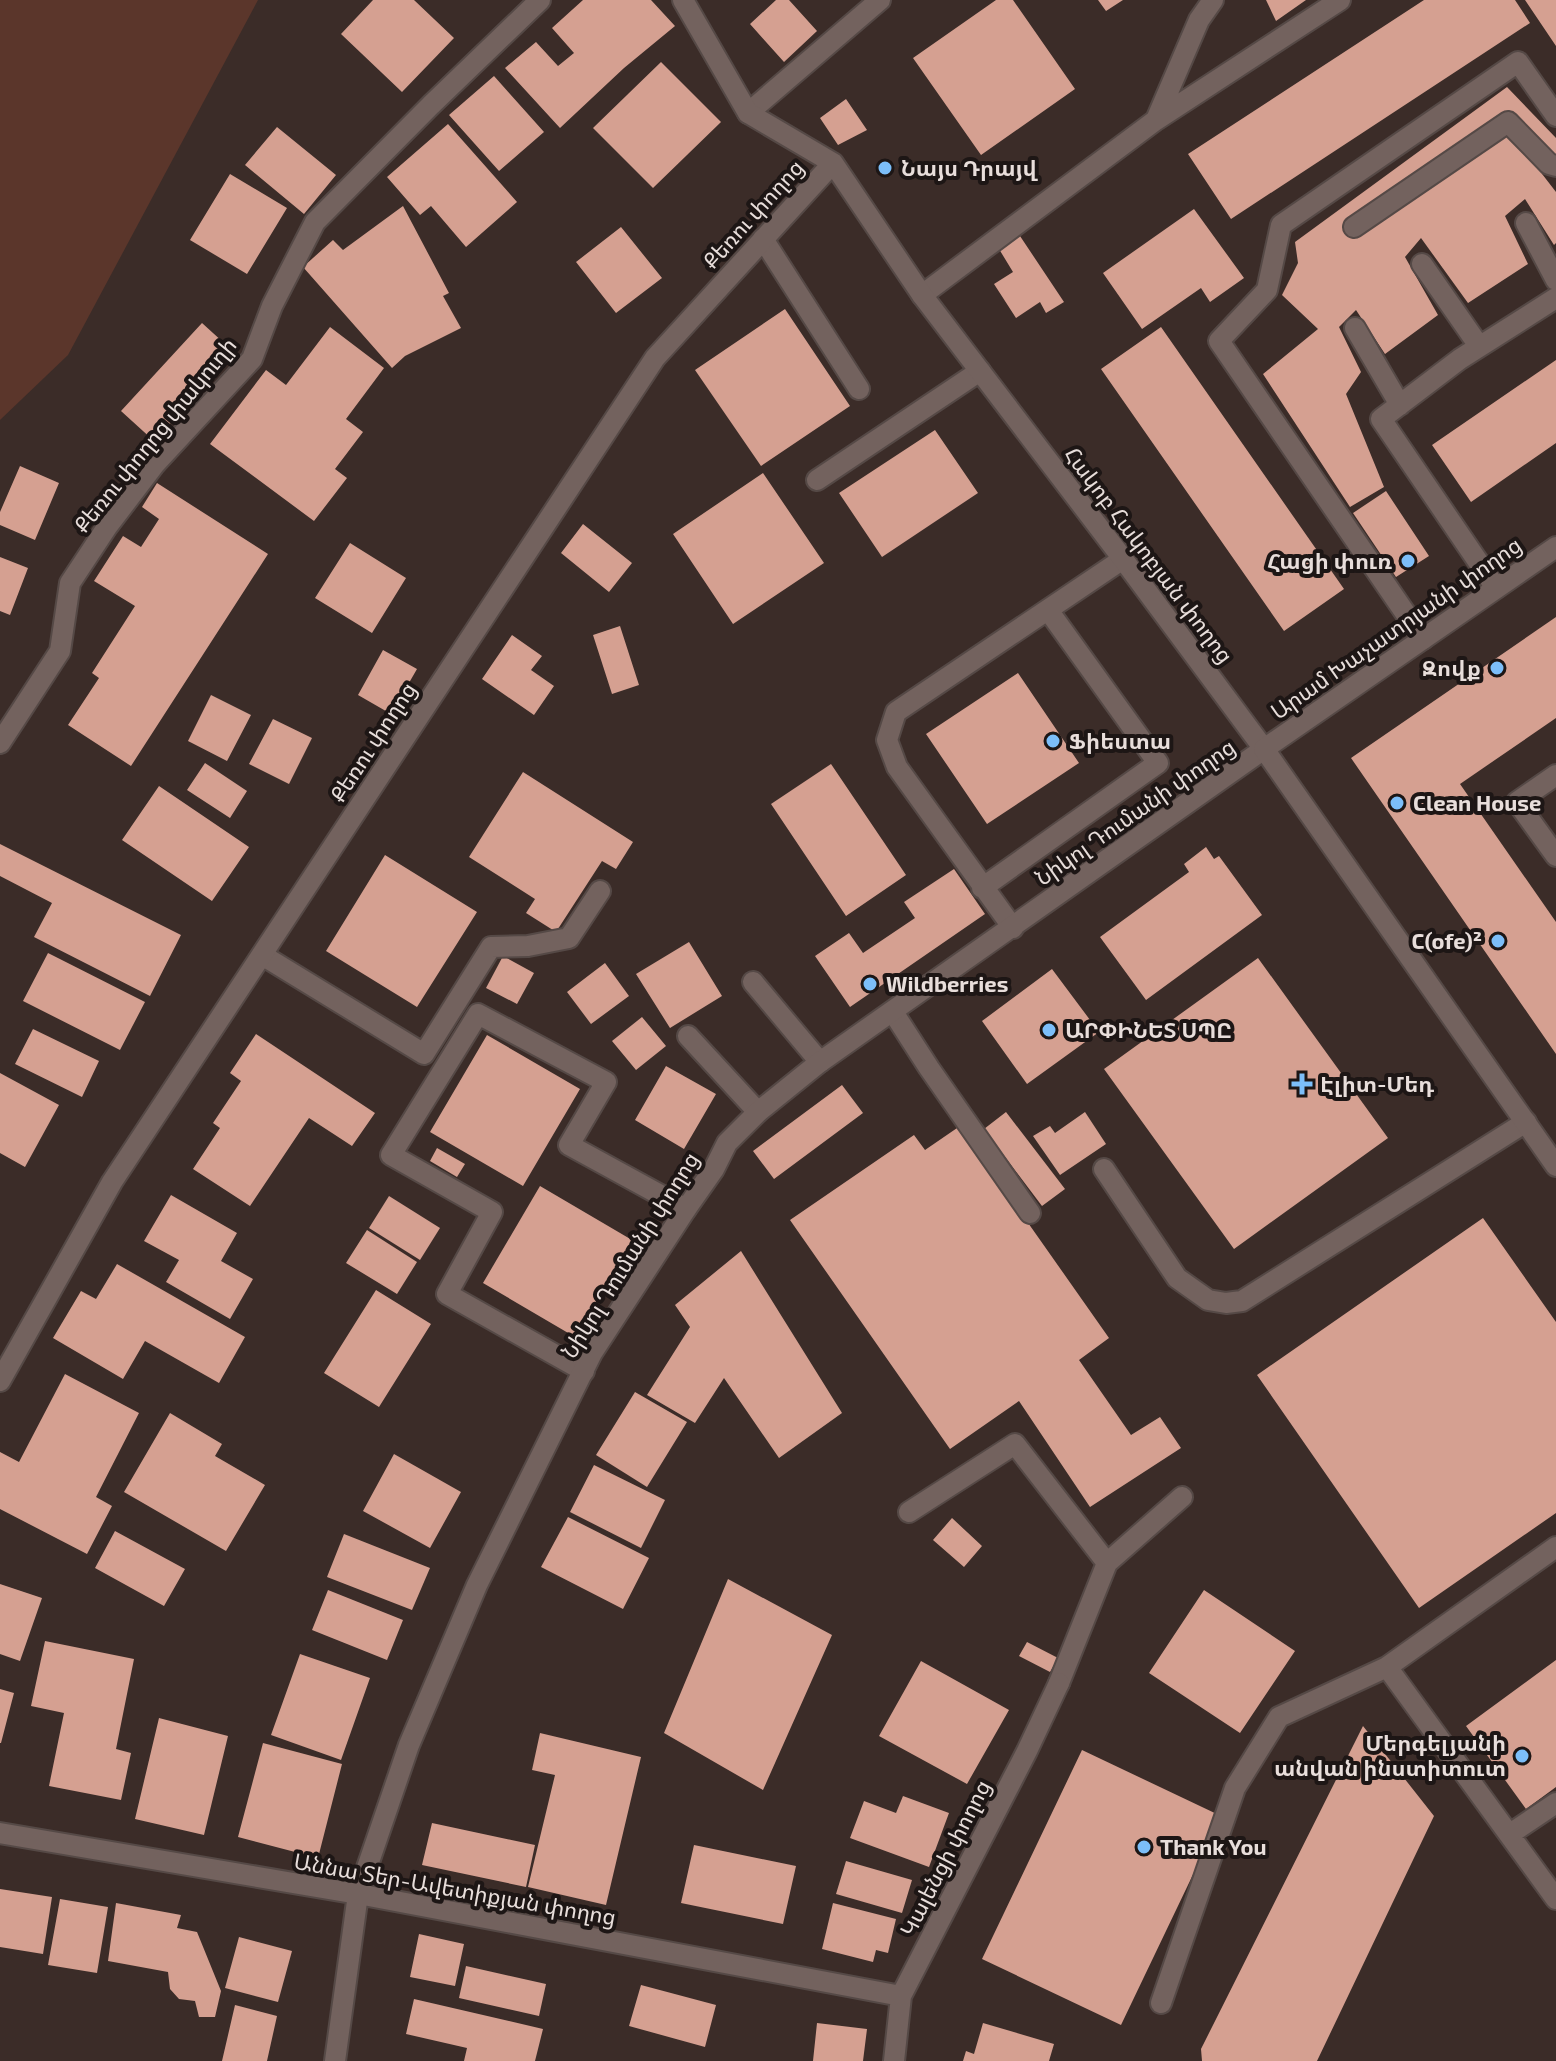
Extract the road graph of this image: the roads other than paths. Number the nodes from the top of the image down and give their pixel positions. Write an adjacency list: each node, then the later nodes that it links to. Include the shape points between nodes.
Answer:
1 (540, 0): 29 (street, Քեռու փողոց փակուղի, via 315,222 252,359 155,464 70,583 60,651)
2 (683, 0): 6 (street, Հակոբ Հակոբյան փողոց)
3 (880, 0): 6 (street)
4 (1213, 0): 8 (street, via 1199,20)
5 (1340, 0): 8 (street)
6 (748, 113): 9 (street, Հակոբ Հակոբյան փողոց)
7 (1556, 116): 28 (street, via 1518,62 1281,225 1267,290 1219,341)
8 (1156, 120): 16 (street)
9 (833, 163): 13 (street, Քեռու փողոց); 16 (street, Հակոբ Հակոբյան փողոց)
10 (1556, 166): 12 (street, via 1508,122)
11 (1526, 223): 15 (street)
12 (1354, 227)
13 (763, 239): 21 (street); 36 (street, Քեռու փողոց, via 655,358)
14 (1422, 264): 19 (street)
15 (1556, 280)
16 (922, 295): 20 (street, Հակոբ Հակոբյան փողոց)
17 (1556, 298): 19 (street)
18 (1355, 328): 22 (street)
19 (1479, 346): 22 (street)
20 (980, 371): 23 (street); 25 (street, Հակոբ Հակոբյան փողոց)
21 (859, 389)
22 (1400, 405): 26 (street, via 1381,419)
23 (817, 480)
24 (1556, 547): 26 (street, Արամ Խաչատրյանի փողոց)
25 (1123, 559): 27 (street); 30 (street, Հակոբ Հակոբյան փողոց)
26 (1496, 588): 28 (street, Արամ Խաչատրյանի փողոց)
27 (1048, 610): 33 (street, via 896,712 887,740 897,767); 33 (street, via 1158,763)
28 (1423, 639): 30 (street, Արամ Խաչատրյանի փողոց)
29 (0, 743)
30 (1264, 749): 35 (street, Նիկոլ Դումանի փողոց); 42 (street, Հակոբ Հակոբյան փողոց)
31 (1556, 775): 32 (street, via 1517,802)
32 (1556, 856)
33 (982, 888): 35 (street)
34 (600, 891): 36 (street, via 569,938 491,947 424,1054)
35 (1013, 928): 38 (street, Նիկոլ Դումանի փողոց)
36 (262, 955): 48 (street, Քեռու փողոց, via 112,1182)
37 (753, 982): 40 (street)
38 (893, 1012): 40 (street, Նիկոլ Դումանի փողոց); 46 (street)
39 (688, 1036): 41 (street)
40 (820, 1062): 41 (street, Նիկոլ Դումանի փողոց)
41 (758, 1112): 45 (street, Նիկոլ Դումանի փողոց, via 727,1143)
42 (1526, 1122): 43 (street, Հակոբ Հակոբյան փողոց); 44 (street, via 1234,1302 1208,1300 1177,1278)
43 (1556, 1166)
44 (1104, 1169)
45 (686, 1209): 47 (street, Նիկոլ Դումանի փողոց); 47 (street, via 569,1145 606,1082 478,1014 391,1155 492,1212 447,1294)
46 (1030, 1213)
47 (584, 1371): 57 (street, Նիկոլ Դումանի փողոց, via 477,1585 409,1745)
48 (0, 1381)
49 (1182, 1497): 52 (street)
50 (909, 1512): 52 (street, via 1015,1444)
51 (1556, 1547): 53 (street)
52 (1107, 1563): 59 (street, Կալենցի փողոց, via 1027,1751)
53 (1387, 1667): 56 (street); 60 (street, via 1279,1717 1235,1788)
54 (1556, 1803): 56 (street)
55 (0, 1833): 57 (street, Աննա Տեր-Ավետիքյան փողոց)
56 (1510, 1834): 58 (street)
57 (358, 1894): 59 (street, Աննա Տեր-Ավետիքյան փողոց); 61 (street, Նիկոլ Դումանի փողոց)
58 (1556, 1899)
59 (901, 1996): 62 (street, Կալենցի փողոց)
60 (1161, 2003)
61 (335, 2061)
62 (894, 2061)

